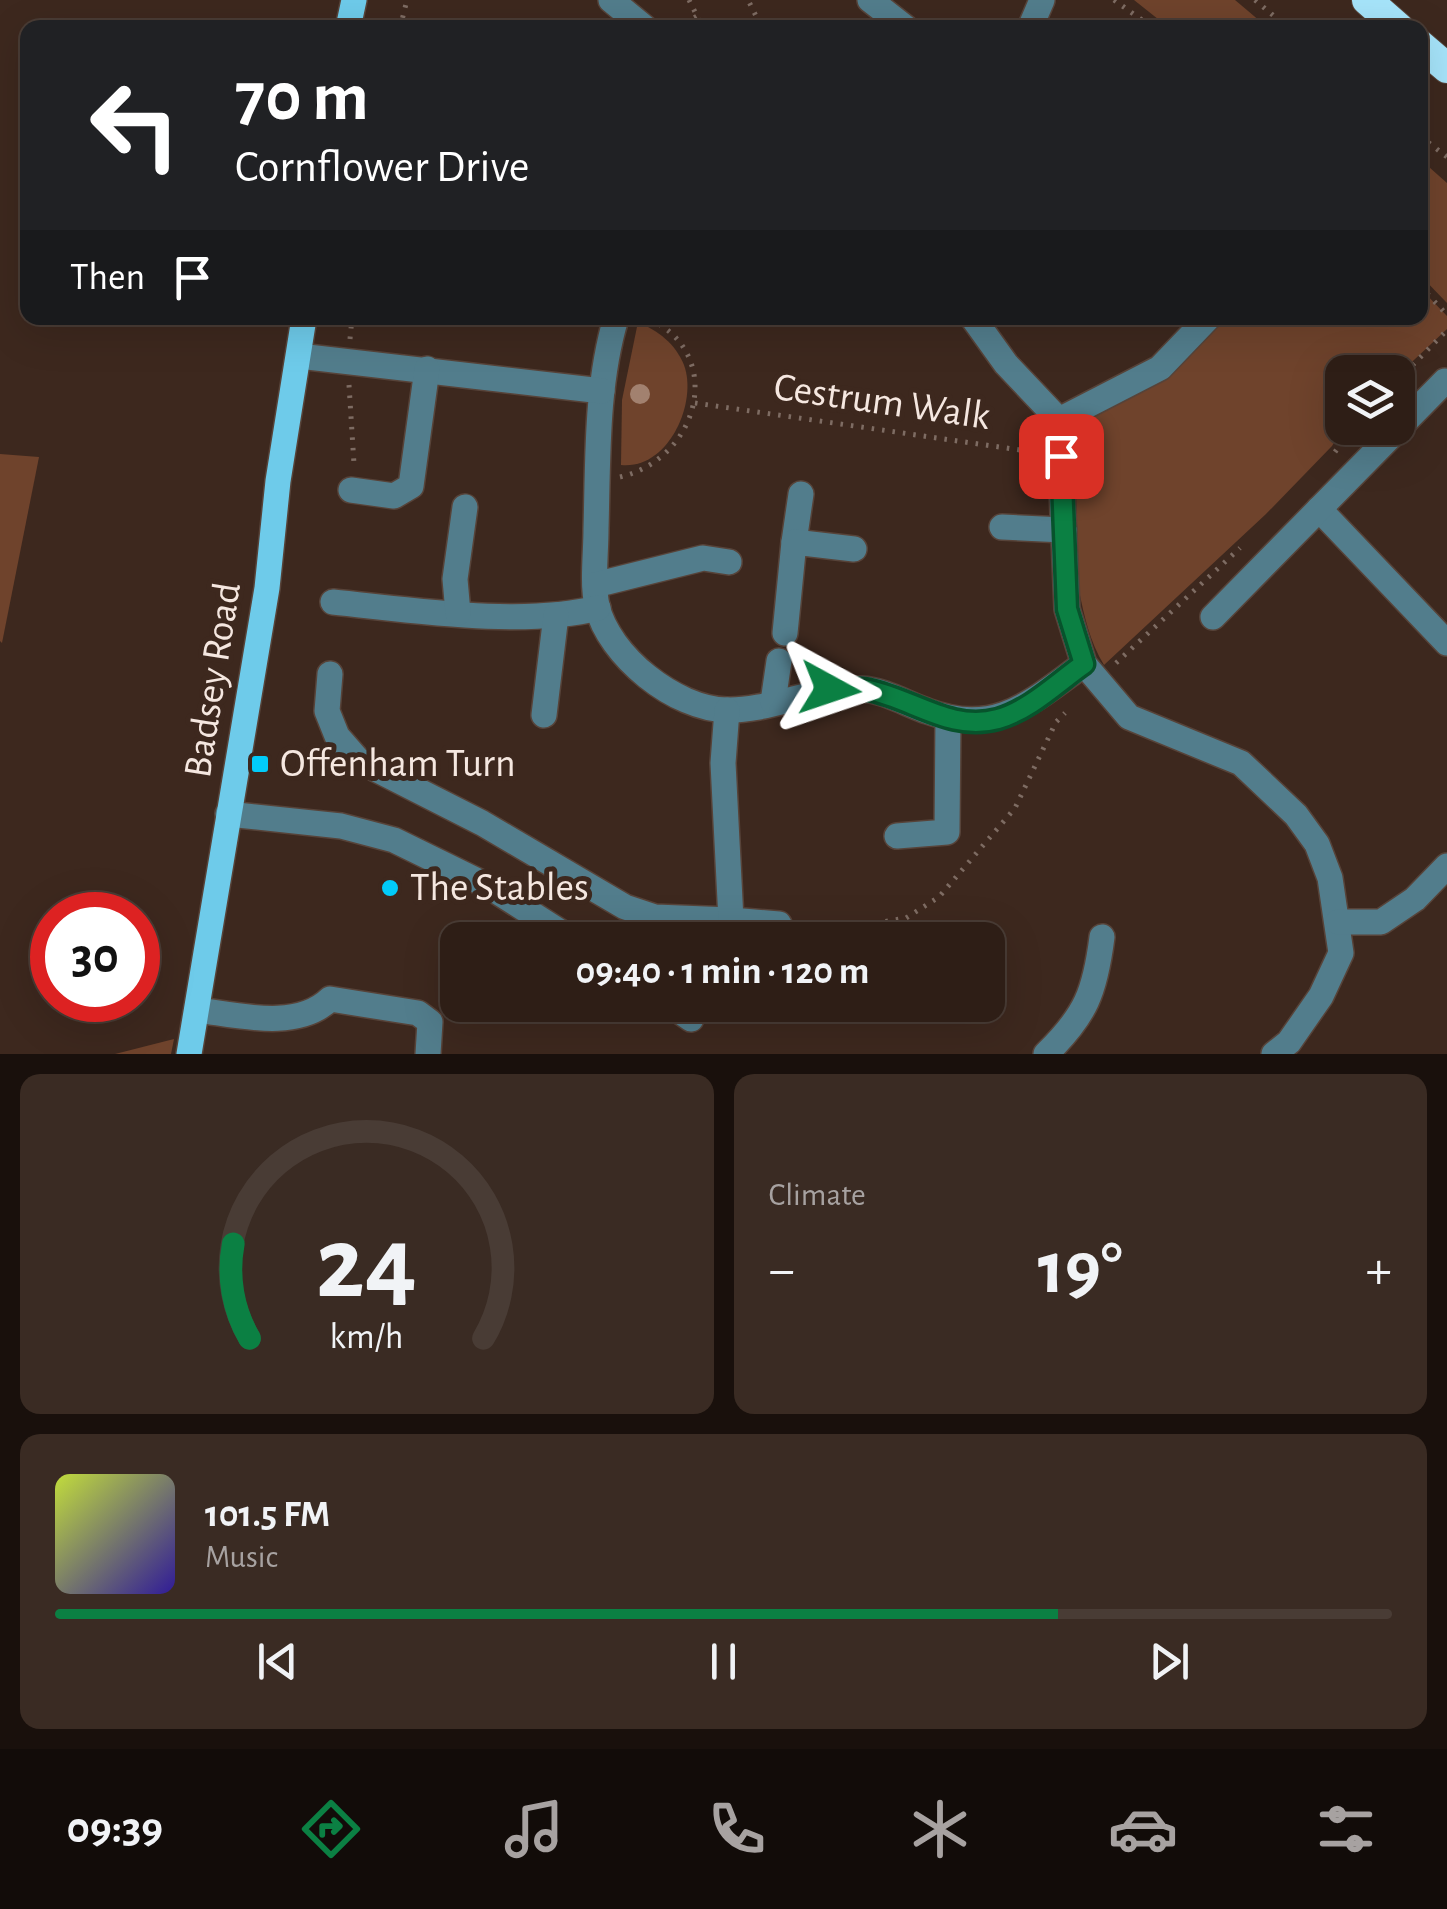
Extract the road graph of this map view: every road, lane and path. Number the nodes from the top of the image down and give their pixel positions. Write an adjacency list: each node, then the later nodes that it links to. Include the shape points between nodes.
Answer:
1 (611, 0): 8 (street)
2 (688, 0): 7 (path)
3 (870, 0): 11 (street)
4 (1114, 0): 12 (path)
5 (1255, 0): 13 (path)
6 (1367, 0): 14 (highway)
7 (697, 16): 9 (path); 10 (path)
8 (635, 20)
9 (690, 20)
10 (699, 20)
11 (894, 20)
12 (1142, 20)
13 (1279, 20)
14 (1391, 20)
15 (1428, 295): 16 (path)
16 (1447, 315)
17 (303, 325): 23 (main road, Badsey Road)
18 (615, 325): 28 (street)
19 (659, 325): 29 (path, via 690,362)
20 (978, 325): 30 (street)
21 (1201, 325): 30 (street, via 1160,368)
22 (1447, 330): 24 (path)
23 (299, 356): 25 (street); 59 (main road, Badsey Road)
24 (1415, 363)
25 (348, 364): 26 (street); 35 (path)
26 (427, 369): 28 (street); 35 (street, via 411,486 394,496)
27 (1445, 381): 38 (street)
28 (602, 392): 34 (street)
29 (695, 403): 32 (path, Cestrum Walk); 34 (path, via 667,456 625,476)
30 (1059, 420): 32 (street)
31 (1339, 445): 33 (path)
32 (1061, 456): 40 (street)
33 (1324, 464)
34 (597, 480): 45 (street)
35 (351, 490)
36 (801, 494): 42 (street)
37 (465, 507): 47 (street, via 455,579)
38 (1319, 509): 49 (street); 51 (street)
39 (1002, 527): 40 (street)
40 (1064, 530): 53 (street, via 1067,609)
41 (1252, 537): 53 (path)
42 (794, 542): 43 (street); 50 (street)
43 (854, 549)
44 (729, 562): 45 (street, via 702,558)
45 (596, 596): 48 (street); 56 (street, via 633,665 693,703)
46 (333, 602): 47 (street)
47 (458, 613): 48 (street)
48 (556, 615): 57 (street)
49 (1212, 617)
50 (785, 633)
51 (1447, 643)
52 (779, 661): 55 (street)
53 (1090, 672): 58 (street, via 997,719); 65 (street, via 1129,717 1241,763 1296,815 1317,844)
54 (330, 674): 62 (street, via 328,711 346,750 358,760 624,907 655,917)
55 (773, 702): 56 (street); 58 (street, via 830,689 868,690)
56 (728, 710): 62 (street, via 723,763)
57 (544, 716)
58 (948, 719): 60 (street, via 946,832)
59 (228, 814): 63 (street, via 341,826 394,840); 67 (main road, Badsey Road)
60 (897, 836)
61 (1447, 866): 65 (street, via 1381,922)
62 (731, 920): 64 (street)
63 (544, 922)
64 (755, 922)
65 (1338, 922): 71 (street, via 1341,953 1321,996)
66 (1102, 938): 70 (street, via 1086,1008)
67 (197, 1010): 68 (main road, Badsey Road); 69 (street, via 285,1018 318,1012 330,999 418,1013 430,1022)
68 (189, 1054)
69 (428, 1054)
70 (1046, 1054)
71 (1274, 1054)

